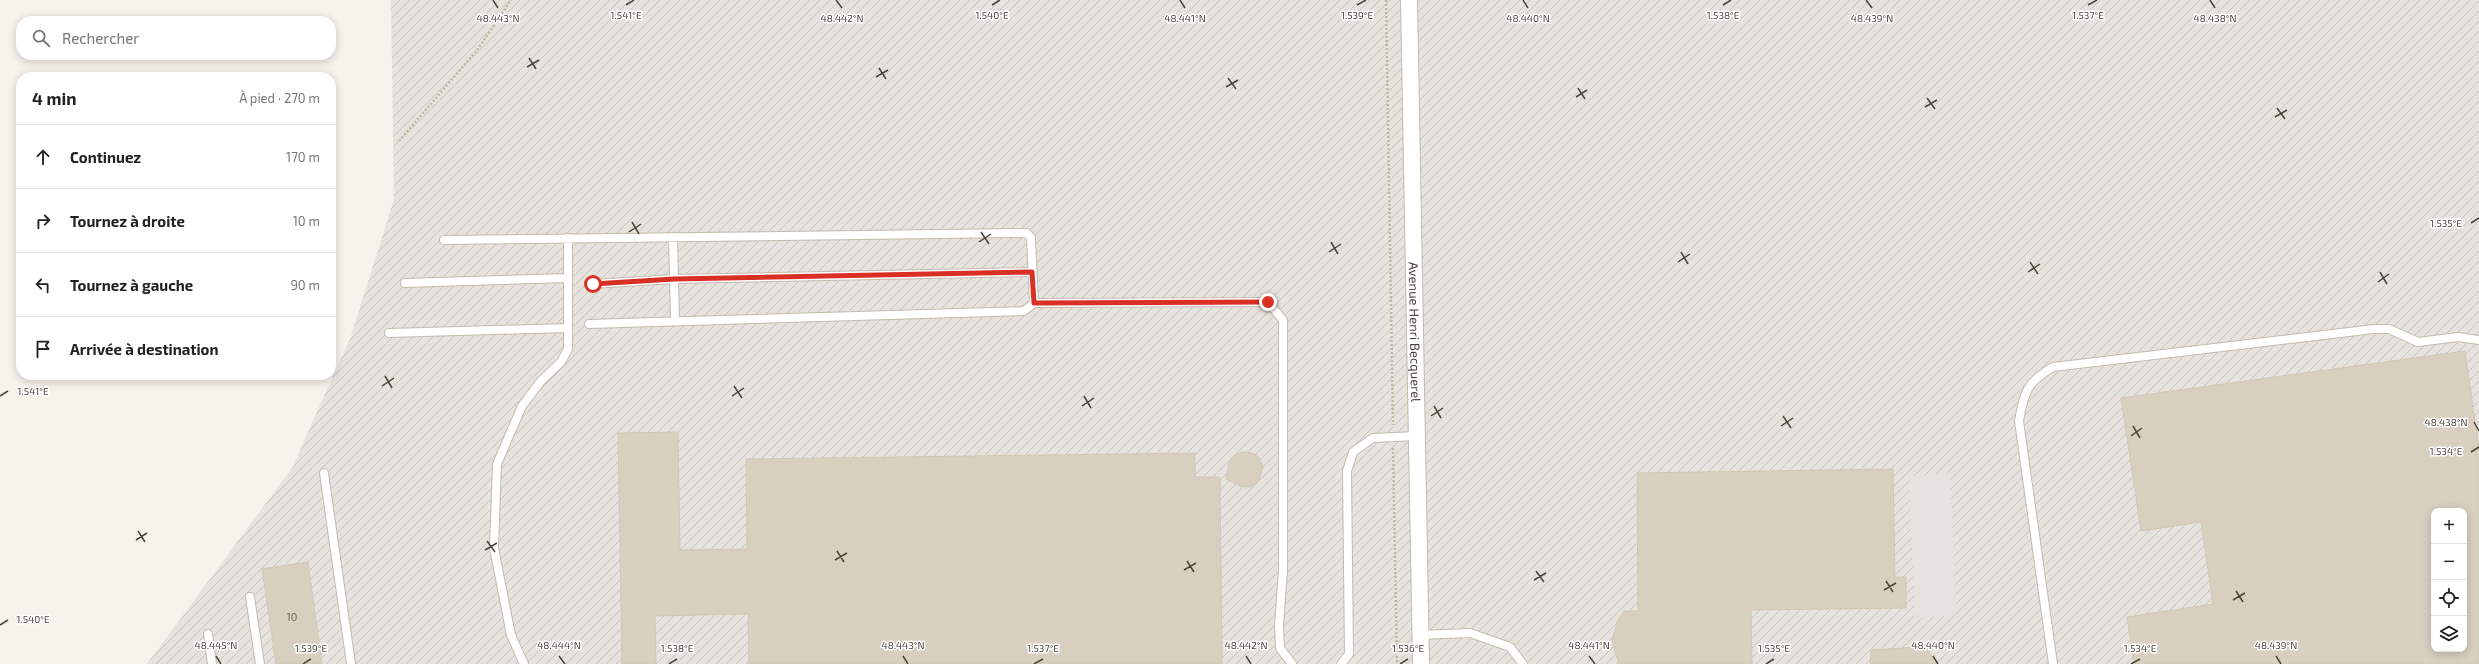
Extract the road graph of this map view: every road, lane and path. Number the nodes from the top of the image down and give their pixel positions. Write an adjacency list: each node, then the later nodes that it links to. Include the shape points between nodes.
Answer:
1 (511, 0): 4 (path, via 478,49)
2 (1386, 0): 19 (path)
3 (1409, 0): 20 (street, Avenue Henri Becquerel)
4 (398, 141)
5 (673, 237): 6 (lane); 8 (lane, via 1027,233 1031,238); 10 (lane)
6 (568, 238): 7 (lane); 9 (lane)
7 (444, 240)
8 (1032, 272): 10 (lane); 13 (lane)
9 (568, 278): 11 (lane); 16 (lane)
10 (674, 279): 12 (lane); 14 (lane)
11 (405, 283)
12 (593, 284)
13 (1034, 303): 14 (lane, via 1024,311); 29 (lane, via 1268,302 1276,309 1283,320 1283,570 1280,648)
14 (675, 322): 15 (lane)
15 (589, 324)
16 (568, 328): 17 (lane); 28 (lane, via 568,349 561,362 541,381 522,406 497,464 494,548 511,635)
17 (389, 333)
18 (2479, 340): 34 (lane, via 2458,337 2418,342 2389,329 2374,329 2053,367 2036,377 2024,394 2020,421)
19 (1393, 436): 20 (lane); 30 (lane, via 1373,438 1361,445 1353,452 1347,471 1349,654); 31 (path)
20 (1417, 436): 24 (street, Avenue Henri Becquerel)
21 (324, 473): 27 (lane)
22 (250, 596): 26 (lane)
23 (208, 634): 25 (lane)
24 (1420, 635): 32 (street, Avenue Henri Becquerel); 33 (lane, via 1470,633 1510,647)
25 (212, 664)
26 (260, 664)
27 (351, 664)
28 (524, 664)
29 (1292, 664)
30 (1341, 664)
31 (1397, 664)
32 (1421, 664)
33 (1522, 664)
34 (2052, 664)

